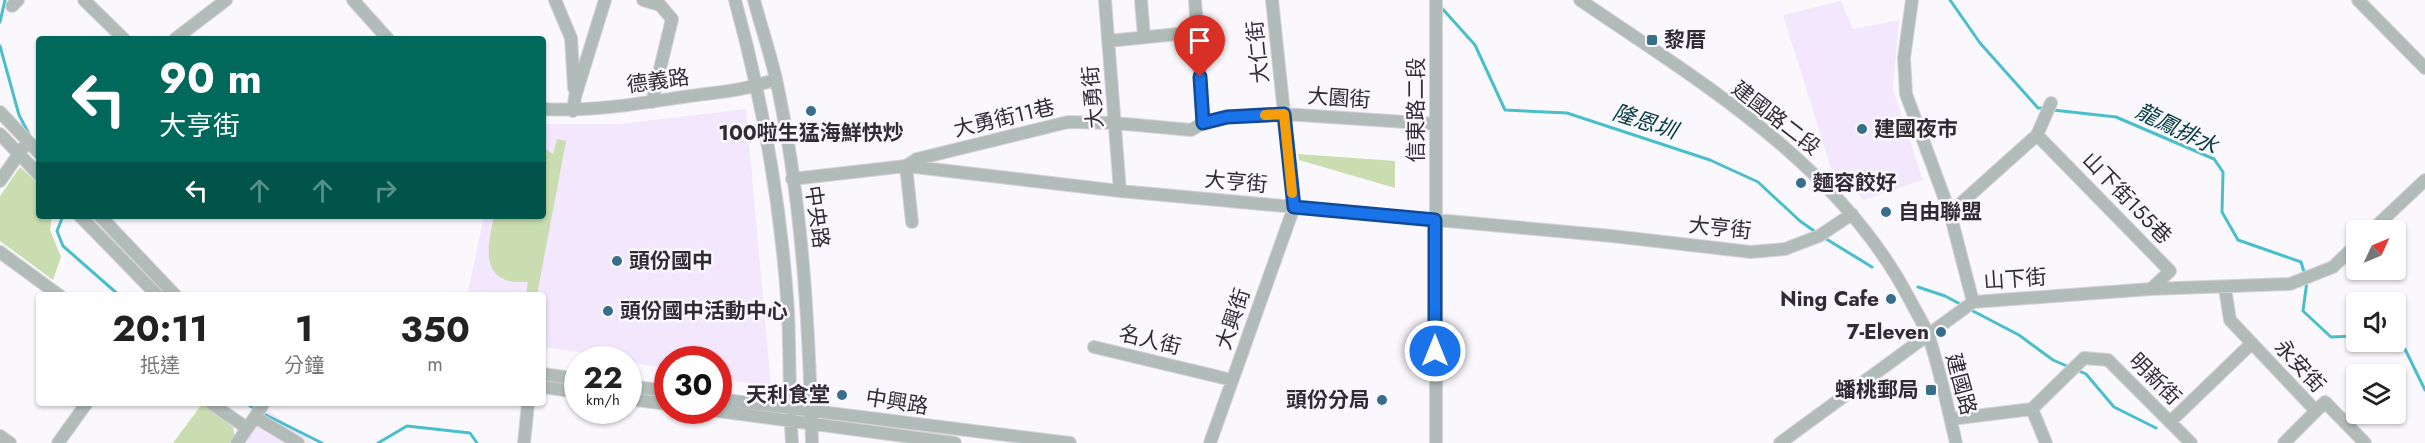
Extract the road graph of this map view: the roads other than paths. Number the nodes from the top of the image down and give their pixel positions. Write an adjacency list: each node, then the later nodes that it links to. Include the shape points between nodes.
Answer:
1 (84, 0): 18 (street)
2 (226, 0): 19 (street)
3 (353, 0): 20 (street)
4 (555, 0): 26 (street, via 571,38)
5 (606, 0): 26 (street)
6 (643, 0): 27 (street, via 660,5 672,19)
7 (735, 0): 25 (street, 中央路)
8 (754, 0): 24 (street, 中央路)
9 (1105, 0): 22 (street, 大勇街)
10 (1141, 0): 21 (street)
11 (1195, 0): 17 (street)
12 (1272, 0): 32 (street, 大仁街)
13 (1580, 0): 49 (street, 建國路二段, via 1674,64 1799,158)
14 (1912, 0): 48 (street, via 1904,58 1906,94)
15 (2358, 0): 23 (street)
16 (1436, 1): 35 (street, 信東路二段)
17 (1198, 32): 21 (street); 34 (street)
18 (121, 36)
19 (179, 36)
20 (385, 36)
21 (1144, 37): 22 (street)
22 (1108, 41): 33 (street, 大勇街)
23 (2425, 68)
24 (776, 80): 25 (street, 德義路); 43 (street, 中央路)
25 (756, 87): 27 (street, 德義路); 80 (street, 中央路, via 773,170 784,265 791,375)
26 (574, 97): 30 (street)
27 (652, 102): 30 (street, 德義路)
28 (2051, 104): 37 (street)
29 (546, 109): 30 (street, 德義路)
30 (573, 111)
31 (0, 112): 38 (street)
32 (1284, 114): 34 (street, 大園街, via 1227,117); 35 (street, 大園街); 47 (street, 大仁街)
33 (1115, 123): 34 (street, 大園街, via 1191,130); 41 (street, 大勇街11巷, via 1068,122 917,159); 46 (street, 大勇街)
34 (1203, 123)
35 (1436, 124): 52 (street, 信東路二段)
36 (0, 134): 40 (street)
37 (2037, 135): 48 (street); 58 (street, 山下街155巷, via 2170,271)
38 (27, 141): 39 (street); 40 (street)
39 (36, 150)
40 (19, 154): 42 (street); 45 (street)
41 (906, 166): 43 (street, 大亨街); 46 (street, 大亨街); 54 (street)
42 (36, 172)
43 (792, 179): 75 (street, 中央路, via 809,321)
44 (2425, 180): 53 (street)
45 (0, 181)
46 (1120, 191): 47 (street, 大亨街)
47 (1294, 207): 52 (street, 大亨街); 68 (street, 大興街)
48 (1950, 213): 62 (street)
49 (1852, 214): 52 (street, 大亨街, via 1821,235 1785,249 1751,252); 63 (street, 建國路二段, via 1890,262)
50 (83, 219): 60 (street)
51 (103, 219): 61 (street)
52 (1435, 220): 98 (street, 信東路二段)
53 (2383, 220)
54 (912, 222)
55 (0, 252): 59 (street)
56 (2346, 255): 57 (street, 山下街, via 2333,267 2297,282)
57 (2225, 288): 58 (street, 山下街); 64 (street, 永安街, via 2230,320)
58 (2151, 289): 62 (street, 山下街)
59 (55, 292)
60 (154, 292)
61 (172, 292)
62 (1968, 305): 63 (street, 山下街)
63 (1928, 336): 81 (street, 建國路); 99 (street, 山下街)
64 (2252, 343): 78 (street, 永安街); 82 (street)
65 (1094, 346): 68 (street, 名人街)
66 (546, 374): 67 (street)
67 (564, 377)
68 (1232, 380): 97 (street, 大興街)
69 (546, 387): 70 (street)
70 (564, 390)
71 (732, 402): 80 (street, 中興路)
72 (85, 406): 89 (street)
73 (215, 406): 85 (street)
74 (528, 406): 92 (street)
75 (812, 408): 80 (street, 中興路); 83 (street, 中央路); 84 (street, 中興路)
76 (2032, 410): 81 (street); 82 (street, 明新街, via 2076,365 2108,360); 101 (street)
77 (258, 411): 85 (street); 91 (street)
78 (2316, 411): 103 (street); 104 (street, 永安街, via 2325,402)
79 (732, 412): 80 (street, 中興路)
80 (789, 414): 83 (street, 中興路); 93 (street, 中央路)
81 (1951, 419): 100 (street, 建國路)
82 (2170, 422): 102 (street, 明新街)
83 (812, 425): 87 (street, 中興路); 94 (street, 中央路)
84 (934, 427): 87 (street); 96 (street, 中興路)
85 (247, 428): 90 (street)
86 (0, 436): 88 (street)
87 (932, 440): 95 (street, 中興路)
88 (10, 443)
89 (58, 443)
90 (237, 443)
91 (298, 443)
92 (524, 443)
93 (792, 443)
94 (812, 443)
95 (955, 443)
96 (1070, 443)
97 (1210, 443)
98 (1436, 443)
99 (1780, 443)
100 (1956, 443)
101 (2046, 443)
102 (2191, 443)
103 (2284, 443)
104 (2365, 443)

